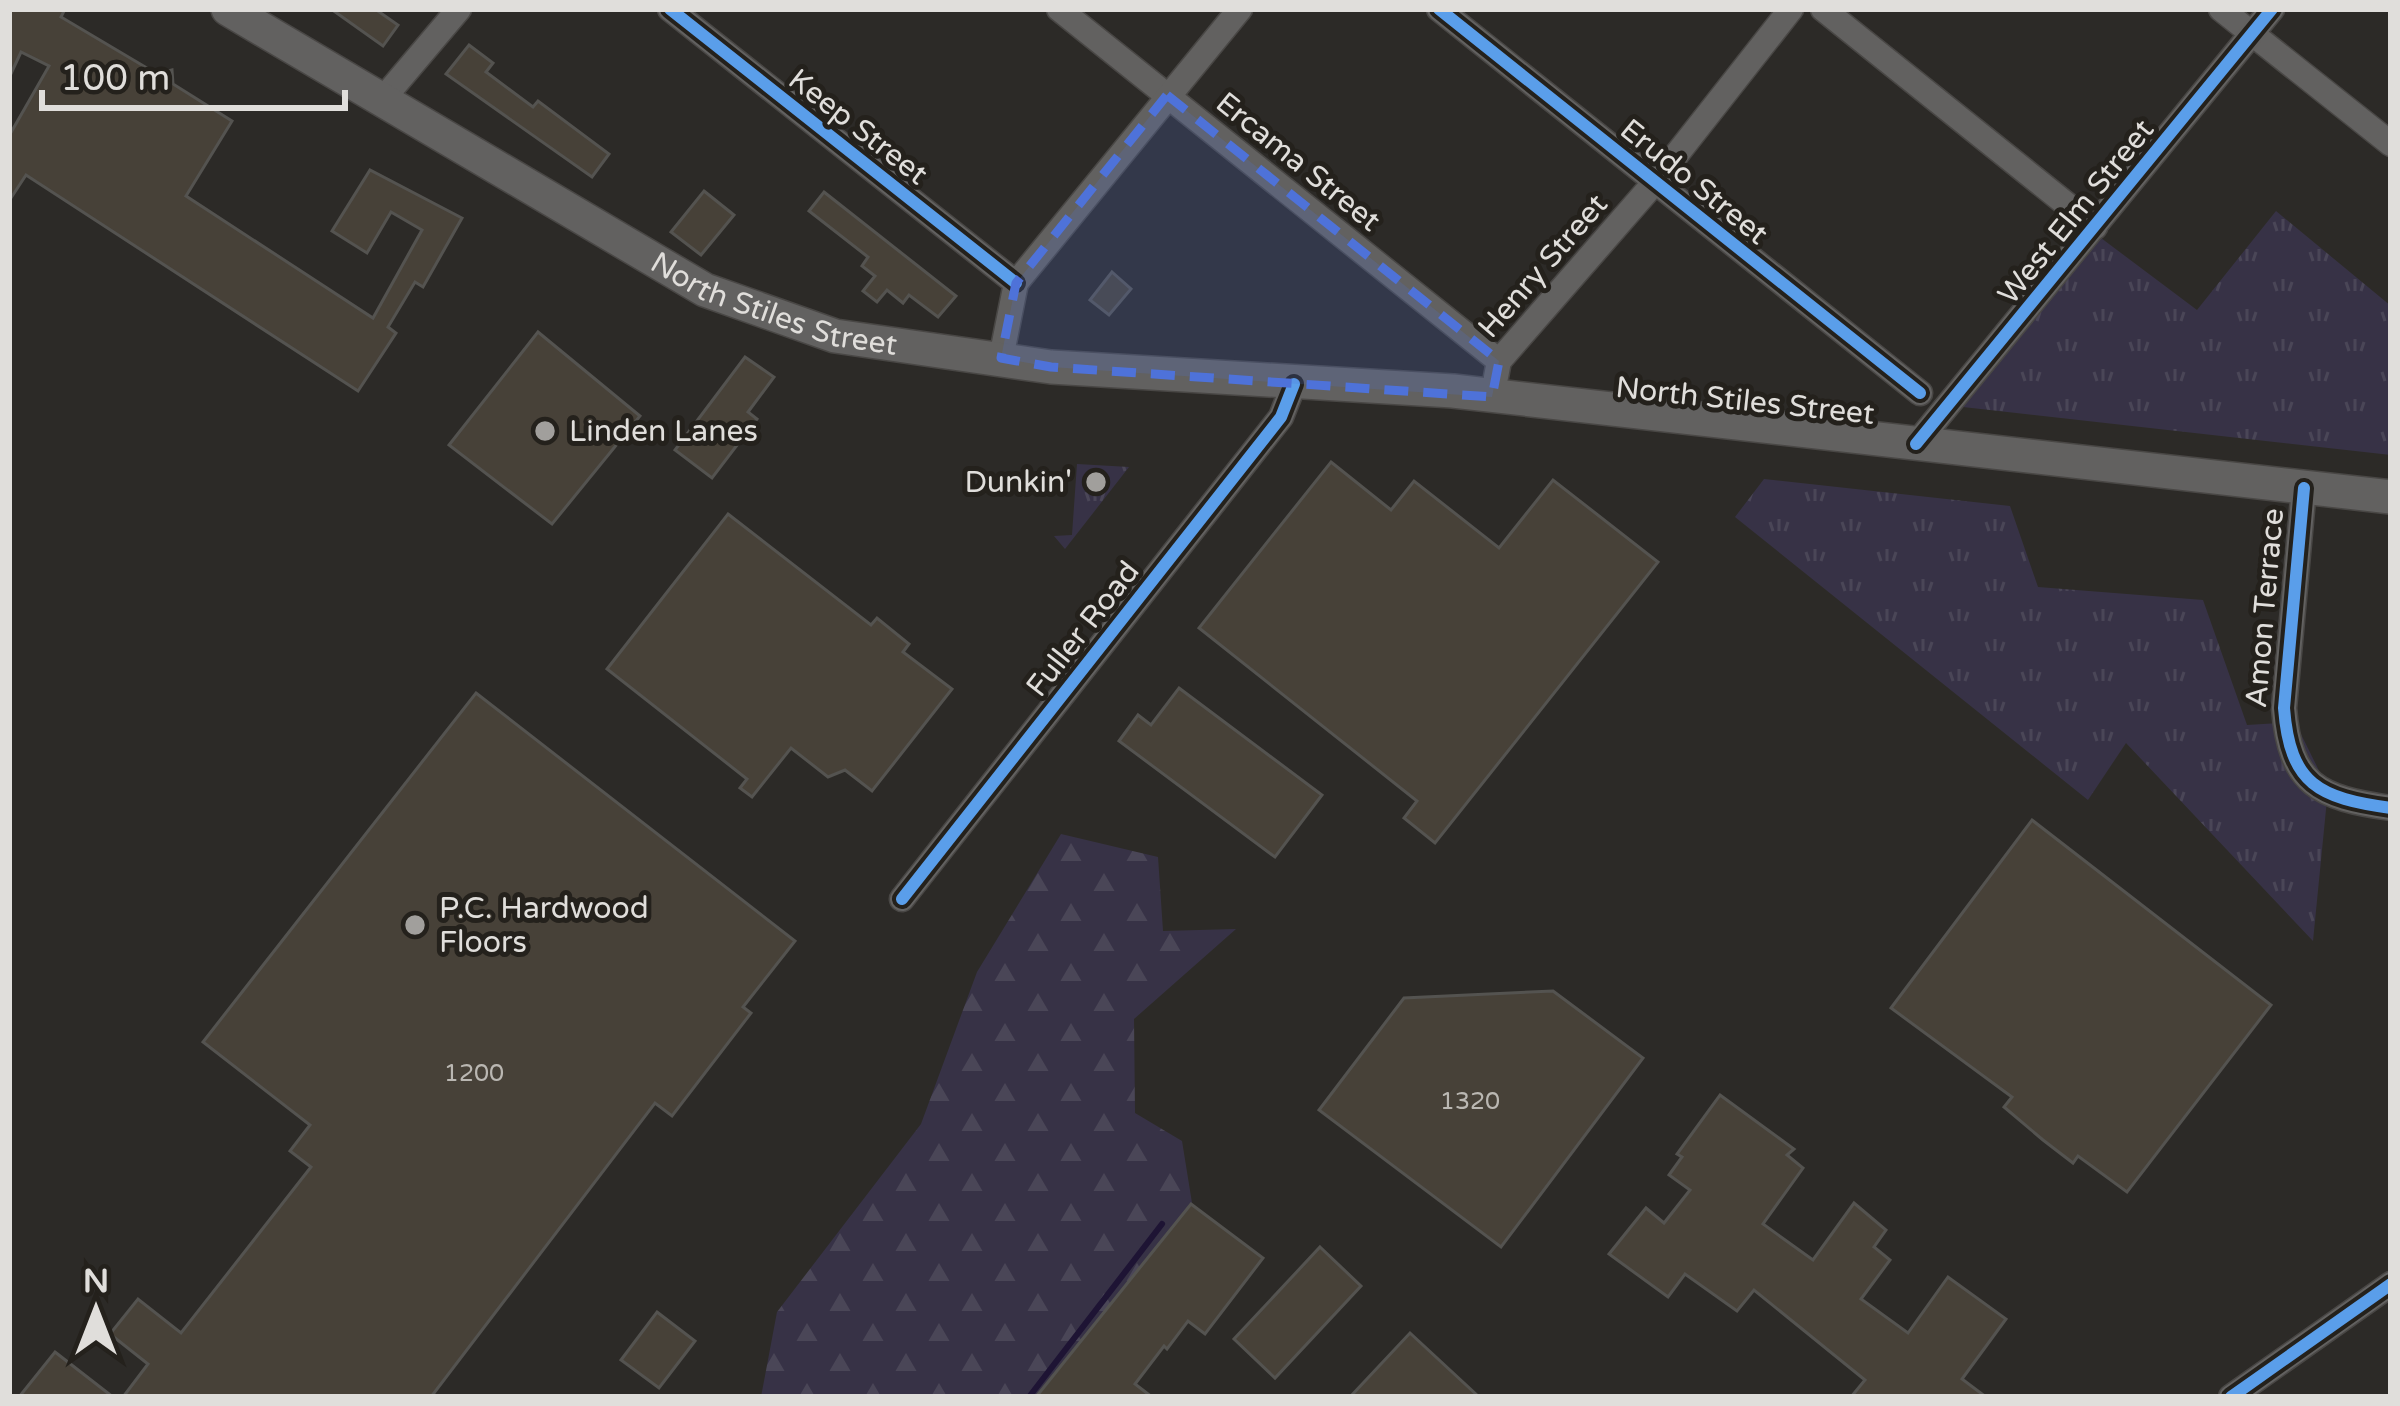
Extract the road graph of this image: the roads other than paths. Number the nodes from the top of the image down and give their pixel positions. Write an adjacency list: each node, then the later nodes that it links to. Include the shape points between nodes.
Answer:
1 (229, 9): 13 (main road, North Stiles Street)
2 (458, 9): 13 (street)
3 (670, 9): 17 (street, Keep Street)
4 (1059, 9): 12 (street, Ercama Street)
5 (1240, 9): 12 (street)
6 (1439, 9): 15 (street, Erudo Street)
7 (1791, 9): 15 (street, Henry Street)
8 (1823, 9): 16 (street)
9 (2221, 9): 11 (street)
10 (2272, 9): 11 (street, West Elm Street)
11 (2252, 34): 14 (street); 16 (street, West Elm Street)
12 (1167, 95): 17 (street); 19 (street, Ercama Street)
13 (382, 100): 18 (main road, North Stiles Street, via 705,290 835,336)
14 (2391, 144)
15 (1655, 182): 19 (street, Henry Street); 21 (street, Erudo Street)
16 (2095, 227): 23 (street, West Elm Street)
17 (1016, 284): 18 (street)
18 (1001, 358): 20 (main road, North Stiles Street)
19 (1499, 361): 22 (street, Henry Street)
20 (1294, 384): 22 (main road, North Stiles Street); 27 (street, Fuller Road, via 1281,417)
21 (1920, 393)
22 (1492, 397): 23 (main road, North Stiles Street)
23 (1916, 445): 24 (main road, North Stiles Street)
24 (2304, 488): 25 (main road, North Stiles Street); 26 (street, Amon Terrace, via 2287,742 2300,774 2320,792)
25 (2391, 497)
26 (2391, 808)
27 (902, 899)
28 (2391, 1284): 29 (street)
29 (2231, 1397)

